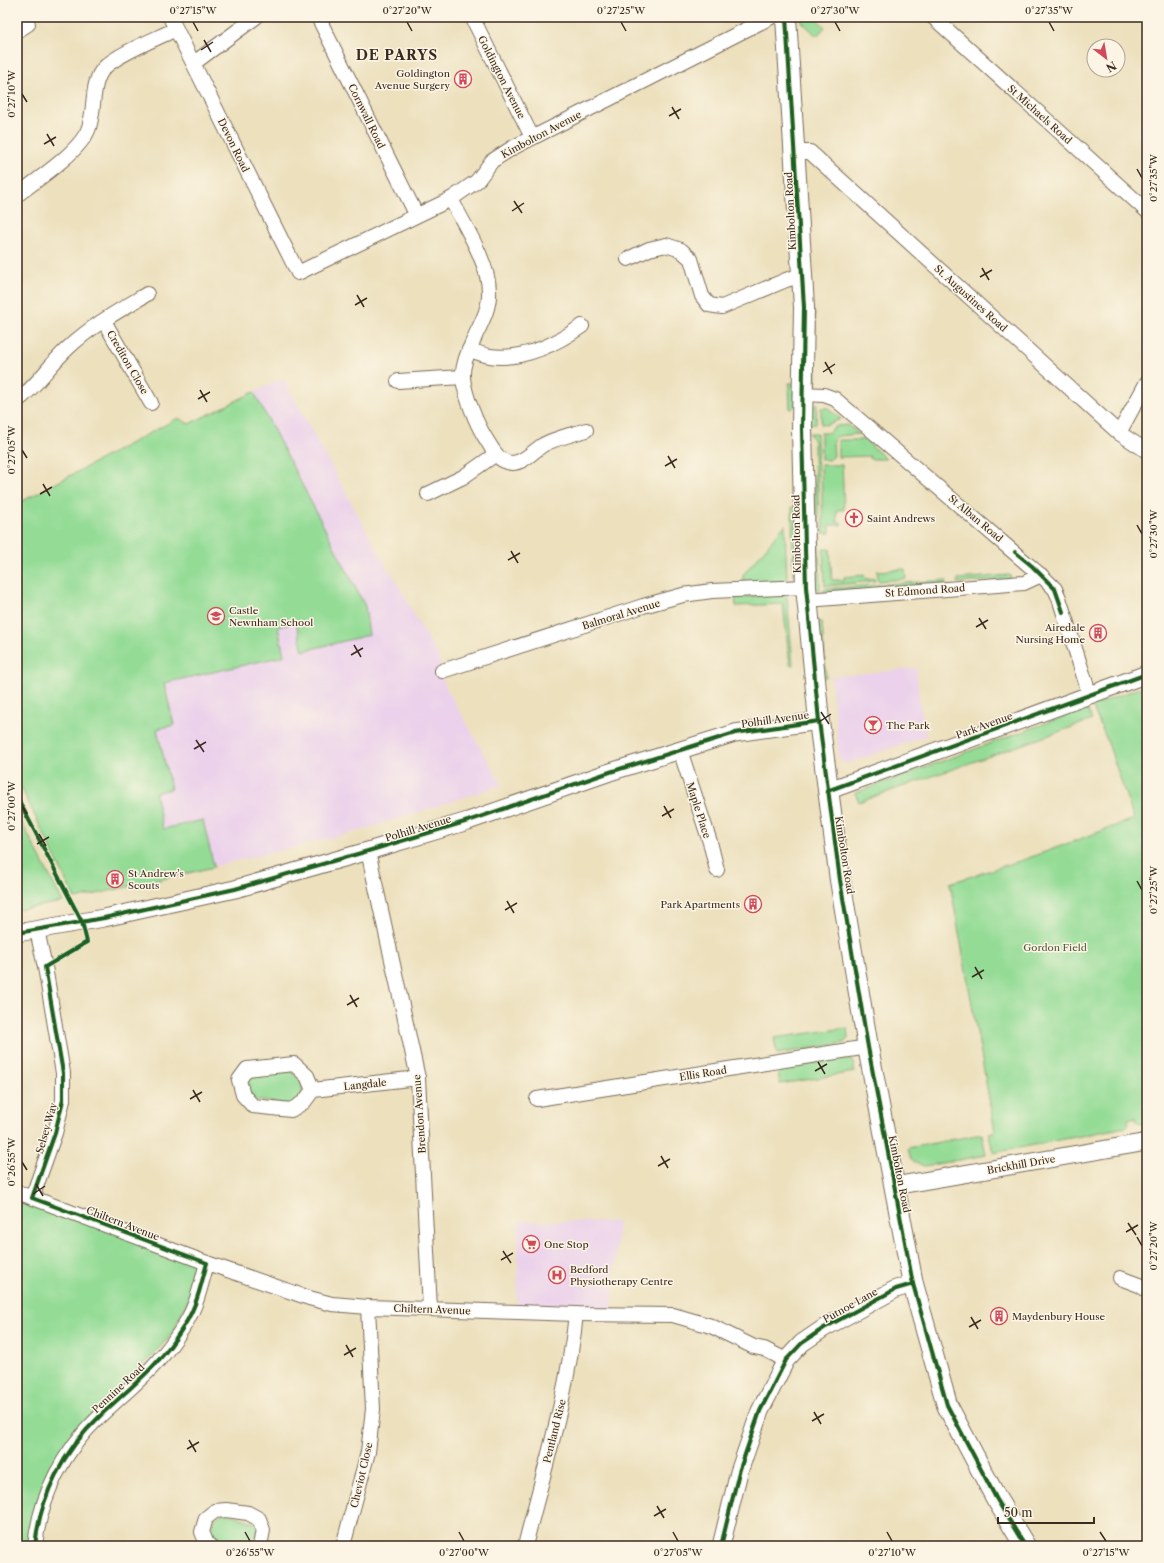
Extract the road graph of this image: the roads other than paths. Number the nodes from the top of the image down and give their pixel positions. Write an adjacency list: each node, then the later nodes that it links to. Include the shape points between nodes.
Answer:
1 (24, 17): 9 (street, via 28,24)
2 (256, 17): 10 (street)
3 (318, 17): 16 (street, Cornwall Road)
4 (472, 17): 11 (street, Goldington Avenue)
5 (771, 17): 11 (street, Kimbolton Avenue)
6 (786, 17): 12 (main road, Kimbolton Road)
7 (933, 17): 15 (street, St Michaels Road)
8 (173, 23): 10 (street, Devon Road); 13 (street, via 103,69 96,82 93,115 88,130 77,148)
9 (17, 30)
10 (194, 63): 18 (street, Devon Road)
11 (532, 137): 14 (street, Kimbolton Avenue, via 492,161 477,181)
12 (794, 152): 19 (main road, Kimbolton Road); 31 (street, St. Augustines Road, via 810,152)
13 (17, 195)
14 (451, 198): 16 (street, Kimbolton Avenue); 23 (street, via 478,253 489,291 487,310)
15 (1147, 211)
16 (416, 214): 18 (street, Kimbolton Avenue)
17 (628, 259): 19 (street, via 649,249 666,245 681,250 691,259 702,296 709,305 722,307)
18 (298, 273)
19 (802, 275): 27 (main road, Kimbolton Road)
20 (147, 294): 21 (street, Crediton Close)
21 (104, 321): 28 (street, Crediton Close, via 67,348 35,386); 29 (street, Crediton Close)
22 (582, 326): 23 (street, via 547,346 516,356 490,356)
23 (469, 350): 24 (street)
24 (463, 377): 25 (street); 33 (street, via 470,406)
25 (398, 381)
26 (1147, 382): 31 (street)
27 (802, 394): 35 (street, St Alban Road, via 824,395 835,399); 36 (main road, Kimbolton Road)
28 (17, 401)
29 (151, 402)
30 (586, 430): 33 (street, via 544,444 526,459 513,463 503,461)
31 (1119, 433): 32 (street, St. Augustines Road)
32 (1147, 450)
33 (496, 454): 34 (street, via 463,477)
34 (428, 494)
35 (1041, 575): 36 (street, St Edmond Road, via 1024,583); 39 (street, St Alban Road, via 1055,589 1059,598)
36 (806, 593): 37 (street, Balmoral Avenue, via 712,591 683,595); 40 (main road, Kimbolton Road)
37 (442, 671)
38 (1147, 674): 39 (street, Park Avenue)
39 (1090, 696): 42 (street, Park Avenue)
40 (819, 721): 41 (street, Polhill Avenue, via 735,733); 42 (main road, Kimbolton Road)
41 (680, 750): 43 (street, Polhill Avenue, via 468,821); 44 (street, Maple Place)
42 (827, 791): 47 (main road, Kimbolton Road)
43 (368, 851): 45 (street, Polhill Avenue, via 236,889); 48 (street, Brendon Avenue)
44 (717, 870)
45 (37, 930): 46 (street, Polhill Avenue); 54 (street, Selsey Way, via 63,1073 63,1100 55,1133)
46 (17, 934)
47 (868, 1047): 50 (street, Ellis Road); 52 (main road, Kimbolton Road)
48 (418, 1078): 49 (street, Langdale); 60 (street, Brendon Avenue)
49 (313, 1090): 49 (street, via 304,1102 291,1110 253,1106 243,1095 239,1080 247,1069 294,1064 307,1076)
50 (537, 1099)
51 (1147, 1142): 52 (street, Brickhill Drive)
52 (894, 1186): 57 (main road, Kimbolton Road)
53 (17, 1192): 54 (street, Chiltern Avenue)
54 (32, 1198): 55 (street, Chiltern Avenue)
55 (208, 1263): 59 (street, Chiltern Avenue, via 309,1298 332,1304); 63 (street, Pennine Road, via 195,1306 176,1339 147,1372 75,1442 57,1472 41,1508)
56 (1120, 1278): 58 (street)
57 (913, 1284): 62 (street, Putnoe Lane, via 896,1289 824,1328 802,1343); 69 (main road, Kimbolton Road, via 947,1405 996,1498)
58 (1147, 1290)
59 (368, 1307): 60 (street, Chiltern Avenue); 66 (street, Cheviot Close, via 373,1409 368,1452)
60 (430, 1309): 61 (street, Chiltern Avenue)
61 (576, 1314): 62 (street, Chiltern Avenue, via 673,1315 711,1326); 67 (street, Pentland Rise, via 573,1344 561,1402)
62 (786, 1360): 68 (street, Putnoe Lane, via 760,1411 739,1472)
63 (35, 1546)
64 (210, 1546): 65 (street, via 202,1532 206,1518 215,1511 226,1510 248,1513 259,1519 263,1530)
65 (260, 1546)
66 (343, 1546)
67 (525, 1546)
68 (721, 1546)
69 (1025, 1546)

